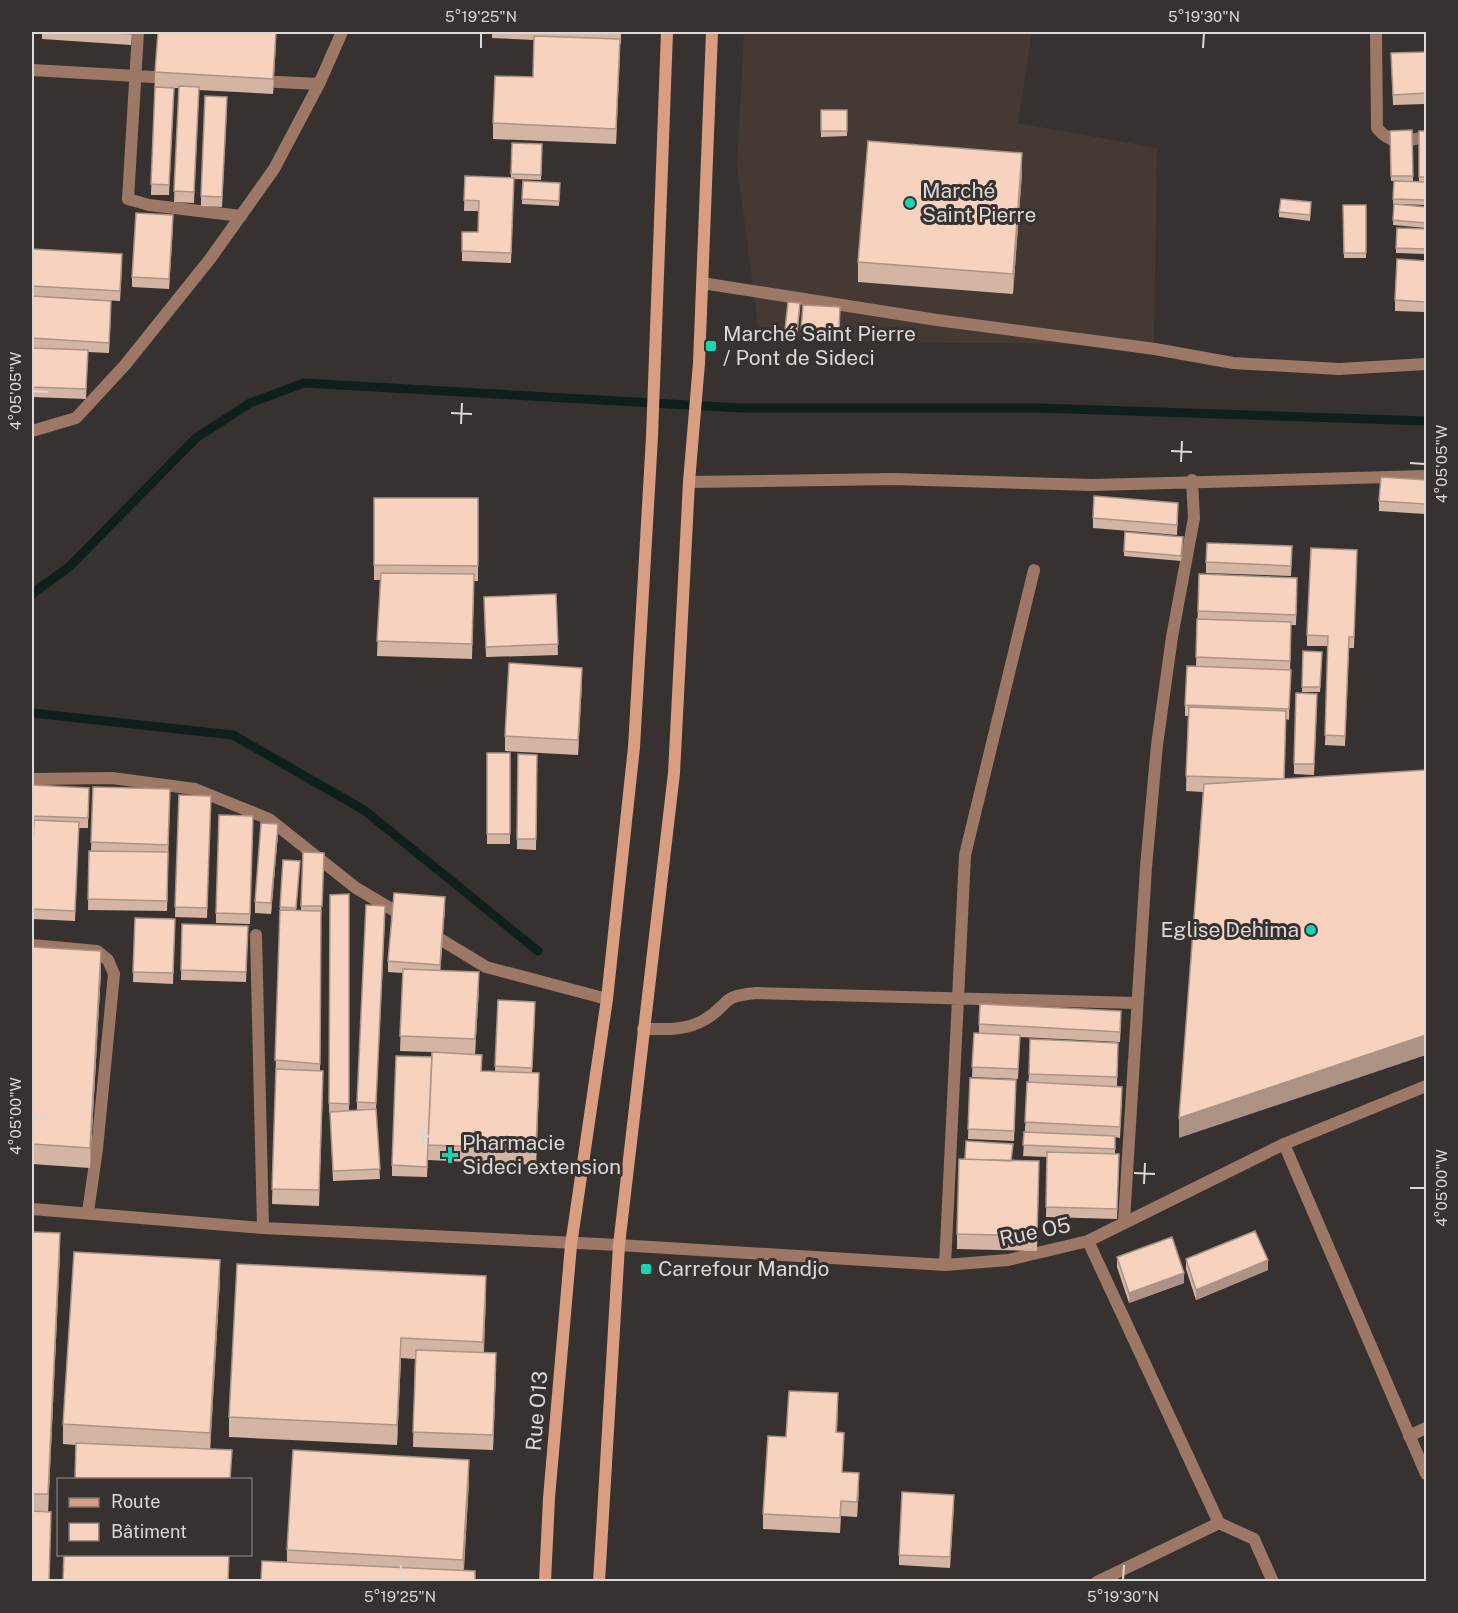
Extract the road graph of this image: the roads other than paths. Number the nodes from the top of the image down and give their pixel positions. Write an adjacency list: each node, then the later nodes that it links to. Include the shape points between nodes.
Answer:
1 (138, 32): 7 (street)
2 (342, 32): 10 (street)
3 (667, 32): 24 (main road, Rue O13, via 652,437 634,747)
4 (712, 32): 13 (main road)
5 (1376, 32): 11 (street, via 1377,128 1385,138 1396,142)
6 (32, 70): 7 (street)
7 (135, 76): 8 (street); 12 (street, via 128,199)
8 (181, 78)
9 (238, 81): 10 (street)
10 (319, 84): 12 (street, via 274,169)
11 (1426, 137)
12 (241, 216): 15 (street, via 125,365 76,418)
13 (702, 283): 14 (street, via 1233,363 1339,369); 18 (main road)
14 (1426, 364)
15 (32, 431)
16 (1426, 476): 17 (street)
17 (1192, 480): 18 (street, via 1092,485 893,479); 25 (street, via 1194,518 1157,745)
18 (689, 482): 26 (main road, via 675,773)
19 (1034, 570): 23 (street, via 965,855)
20 (32, 779): 24 (street, via 112,778 195,789 269,819 356,888 486,967)
21 (256, 935): 32 (street)
22 (32, 945): 30 (street, via 97,951 108,960 114,974)
23 (959, 998): 25 (street); 26 (street, via 740,994 728,998 697,1024); 36 (street)
24 (607, 999): 34 (main road, Rue O13)
25 (1136, 1003): 31 (street)
26 (643, 1029): 35 (main road)
27 (1426, 1086): 28 (street, Rue O5)
28 (1284, 1144): 31 (street, Rue O5); 38 (street)
29 (32, 1209): 30 (street, Rue O5)
30 (88, 1212): 32 (street, Rue O5)
31 (1124, 1221): 33 (street, Rue O5)
32 (263, 1228): 34 (street, Rue O5)
33 (1088, 1241): 36 (street, Rue O5, via 1008,1260); 40 (street)
34 (571, 1245): 35 (street, Rue O5); 41 (main road, Rue O13)
35 (619, 1245): 36 (street, Rue O5); 42 (main road)
36 (945, 1265)
37 (1426, 1428): 38 (street)
38 (1409, 1436): 39 (street)
39 (1426, 1474)
40 (1220, 1522): 43 (street); 44 (street, via 1254,1539)
41 (545, 1581)
42 (599, 1581)
43 (1096, 1581)
44 (1273, 1581)

